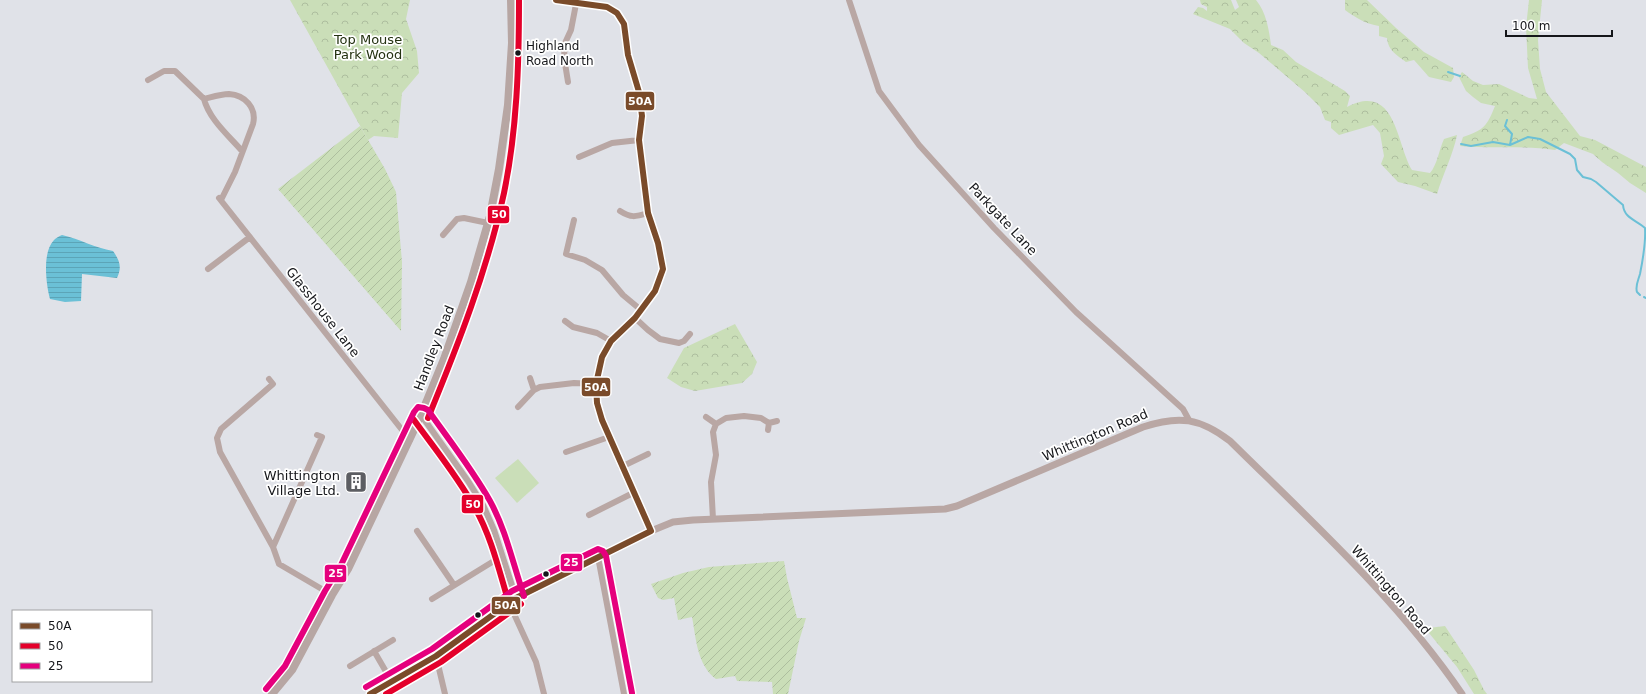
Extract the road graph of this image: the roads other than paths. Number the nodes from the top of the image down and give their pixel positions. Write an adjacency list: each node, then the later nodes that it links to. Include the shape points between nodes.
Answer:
1 (511, 0): 16 (main road, Handley Road, via 512,43 508,105 500,169)
2 (556, 0): 5 (street)
3 (608, 0): 6 (street)
4 (849, 0): 32 (street, Parkgate Lane, via 879,91 919,145 994,228 1076,312 1183,409)
5 (576, 4): 6 (street); 8 (street, via 565,43 564,57)
6 (606, 7): 10 (street, via 617,13 624,24 628,55 639,92 642,116)
7 (148, 80): 9 (street, via 164,71 175,72)
8 (568, 82)
9 (204, 99): 11 (street, via 206,107); 11 (street, via 229,94 239,97 254,110 254,124)
10 (640, 140): 12 (street, via 612,143); 14 (street)
11 (242, 151): 18 (street, Glasshouse Lane, via 220,199)
12 (579, 156)
13 (620, 211): 14 (street, via 629,216)
14 (648, 213): 20 (street, via 663,269 655,291)
15 (574, 220): 20 (street, via 566,254 585,260 602,270 623,295)
16 (488, 223): 17 (street, via 457,219); 30 (main road, Handley Road, via 471,282)
17 (443, 235)
18 (250, 237): 19 (street); 39 (street, Glasshouse Lane)
19 (208, 269)
20 (641, 310): 21 (street)
21 (635, 318): 23 (street, via 660,339 678,343); 24 (street)
22 (565, 321): 24 (street, via 573,327 597,333)
23 (690, 334)
24 (611, 341): 27 (street, via 602,358)
25 (530, 378): 28 (street)
26 (269, 379): 48 (street, via 273,384 221,429 217,438 220,452)
27 (596, 384): 28 (street, via 574,383); 38 (street, via 599,409)
28 (534, 390): 29 (street)
29 (518, 407)
30 (421, 415): 39 (main road, Handley Road); 49 (street, via 483,505)
31 (706, 417): 35 (street)
32 (1189, 420): 45 (street, Whittington Road, via 1163,421 1143,426 945,509); 66 (street, Whittington Road, via 1204,424 1230,441 1340,549 1396,609)
33 (777, 421): 34 (street)
34 (768, 423): 35 (street, via 761,418 749,416 726,418); 36 (street)
35 (716, 424): 45 (street, via 713,432 716,455 711,482)
36 (768, 430)
37 (317, 435): 48 (street, via 322,437)
38 (609, 437): 40 (street); 42 (street)
39 (410, 440): 52 (main road, Handley Road, via 348,569)
40 (566, 452)
41 (648, 454): 42 (street)
42 (622, 467): 43 (street)
43 (633, 493): 44 (street); 46 (street)
44 (589, 515)
45 (713, 519): 46 (street, Whittington Road, via 673,522)
46 (651, 530): 50 (street, Whittington Road)
47 (417, 531): 51 (street)
48 (273, 547): 52 (street, via 279,564)
49 (502, 556): 51 (street); 53 (street)
50 (598, 557): 53 (street, Whittington Road); 65 (street)
51 (454, 585): 54 (street)
52 (332, 595): 61 (main road, Handley Road, via 292,670)
53 (516, 598): 55 (street, Whittington Road)
54 (432, 600)
55 (509, 603): 58 (street, Whittington Road); 64 (street, via 536,662)
56 (393, 640): 57 (street)
57 (374, 651): 59 (street); 60 (street)
58 (436, 656): 60 (street, Whittington Road); 63 (street)
59 (350, 666)
60 (392, 682): 62 (street, Whittington Road)
61 (272, 694)
62 (370, 694)
63 (445, 694)
64 (544, 694)
65 (624, 694)
66 (1462, 694)

